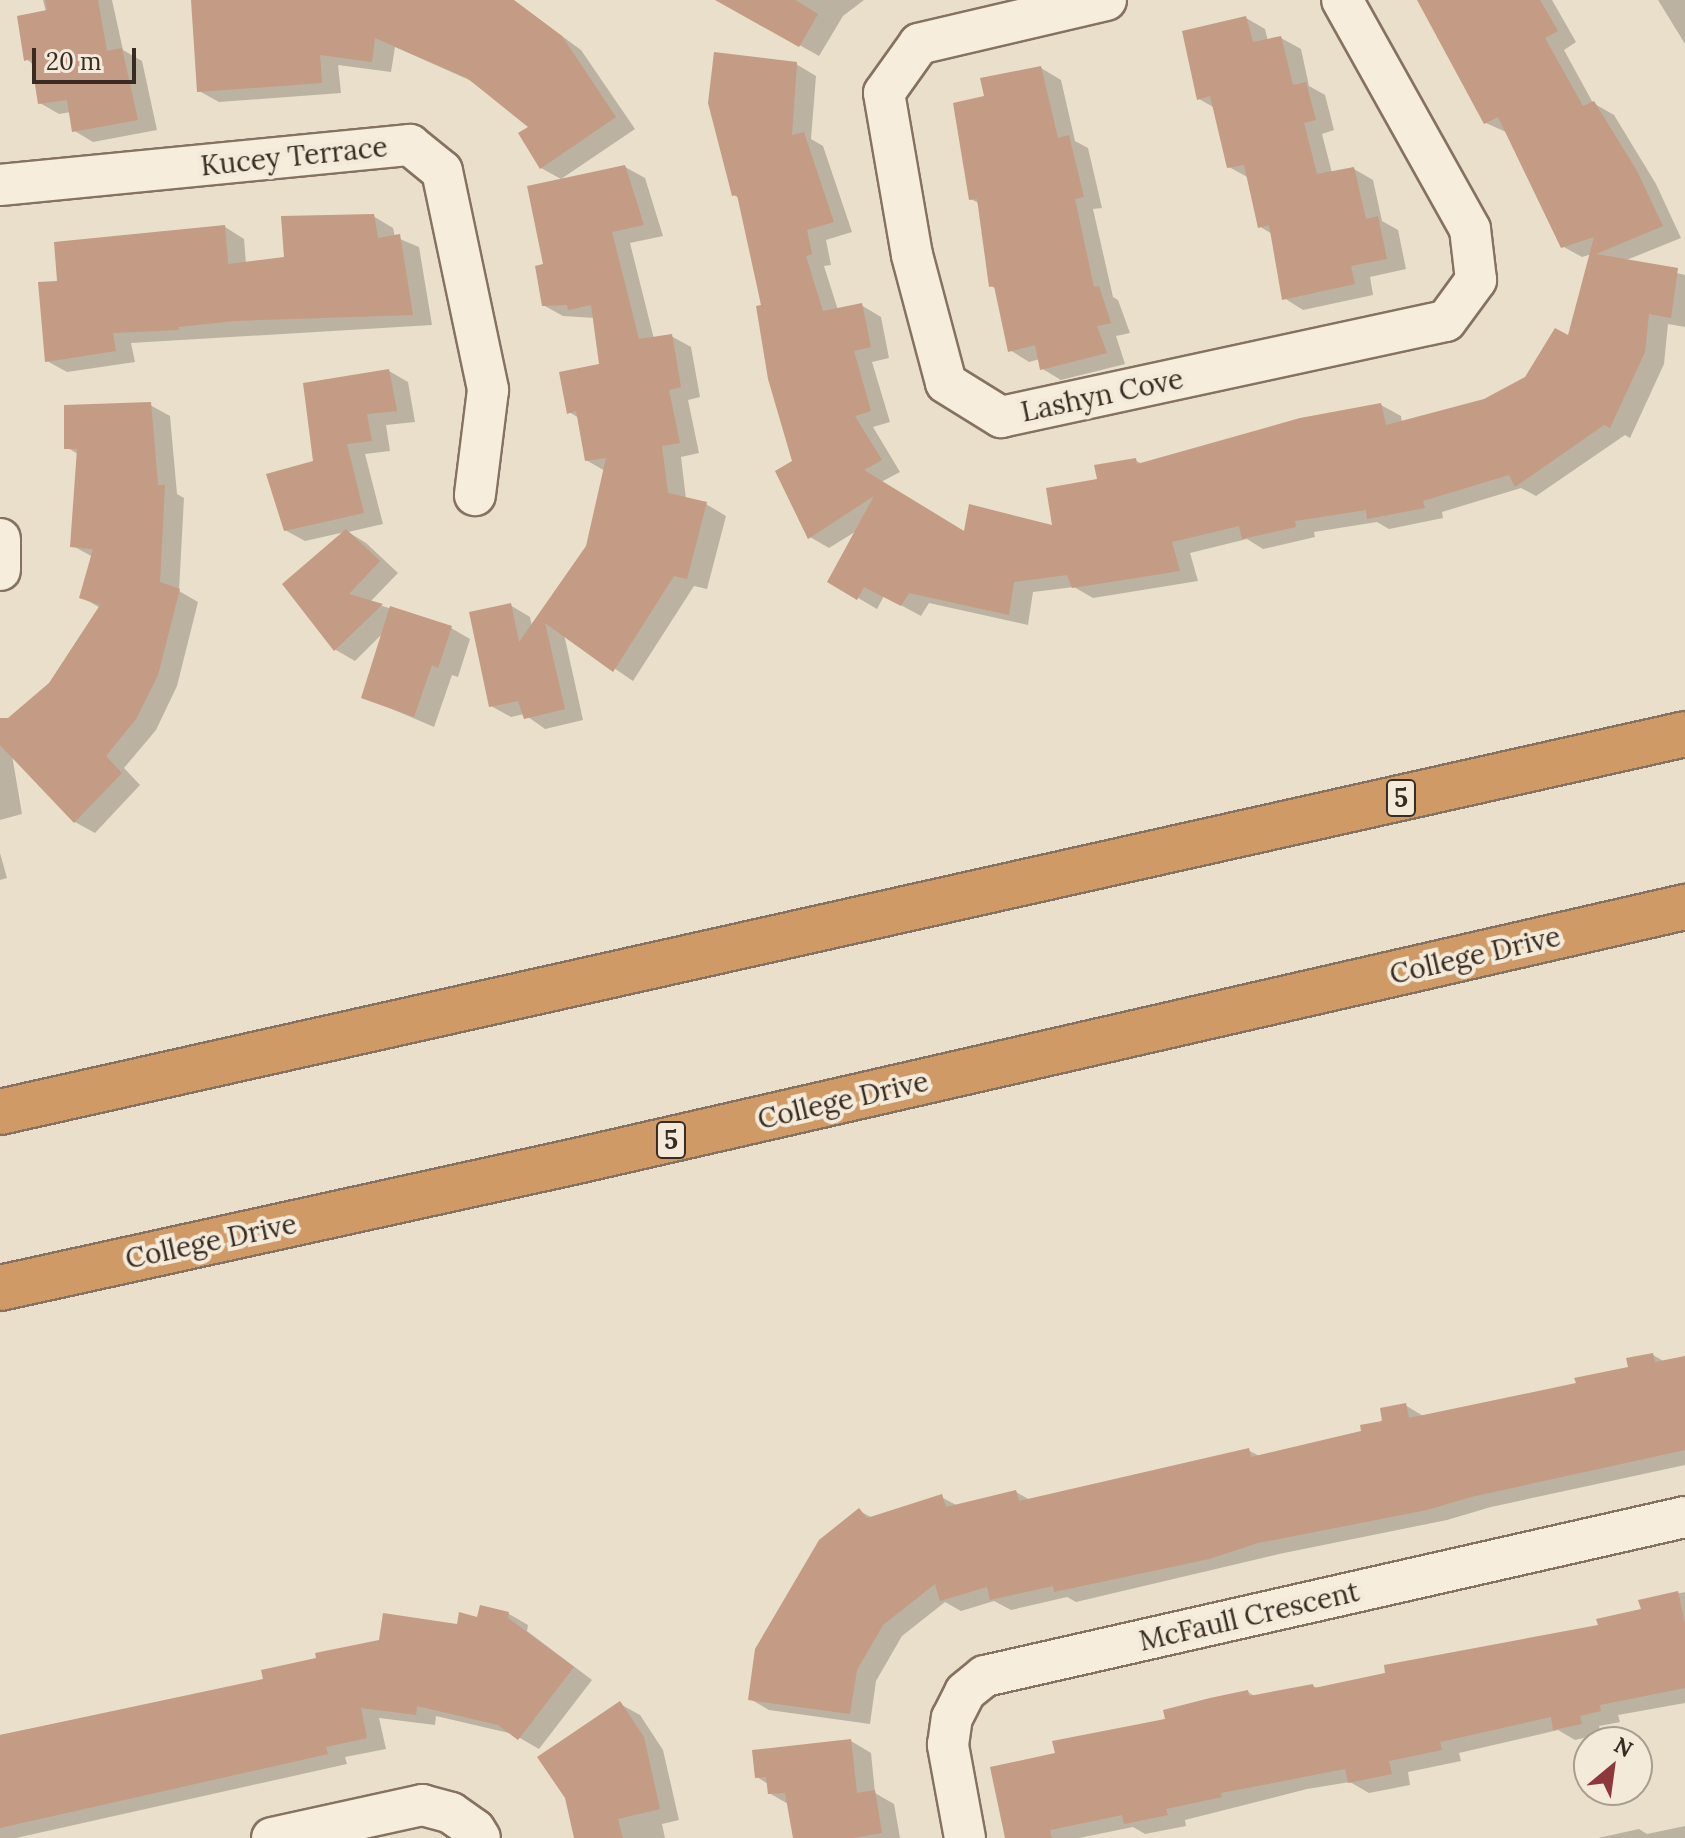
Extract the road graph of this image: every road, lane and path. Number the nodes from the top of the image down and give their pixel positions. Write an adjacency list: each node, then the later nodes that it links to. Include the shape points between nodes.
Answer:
1 (1106, 0): 2 (street, Lashyn Cove, via 919,44 884,93 912,255 946,383 1001,417 1446,321 1476,280 1470,229)
2 (1342, 0)
3 (0, 185): 4 (street, Kucey Terrace, via 410,145 442,171 488,390)
4 (475, 495)
5 (0, 539): 6 (street)
6 (0, 570)
7 (1685, 708): 9 (highway)
8 (1685, 734): 9 (highway, 5)
9 (1118, 862): 11 (highway, 5)
10 (1685, 907): 12 (highway, College Drive / 5)
11 (0, 1112)
12 (0, 1288)
13 (1685, 1517): 16 (street, McFaull Crescent, via 985,1676 965,1692 952,1718 948,1745)
14 (272, 1838): 15 (street, via 422,1805 451,1813)
15 (480, 1838)
16 (965, 1838)

